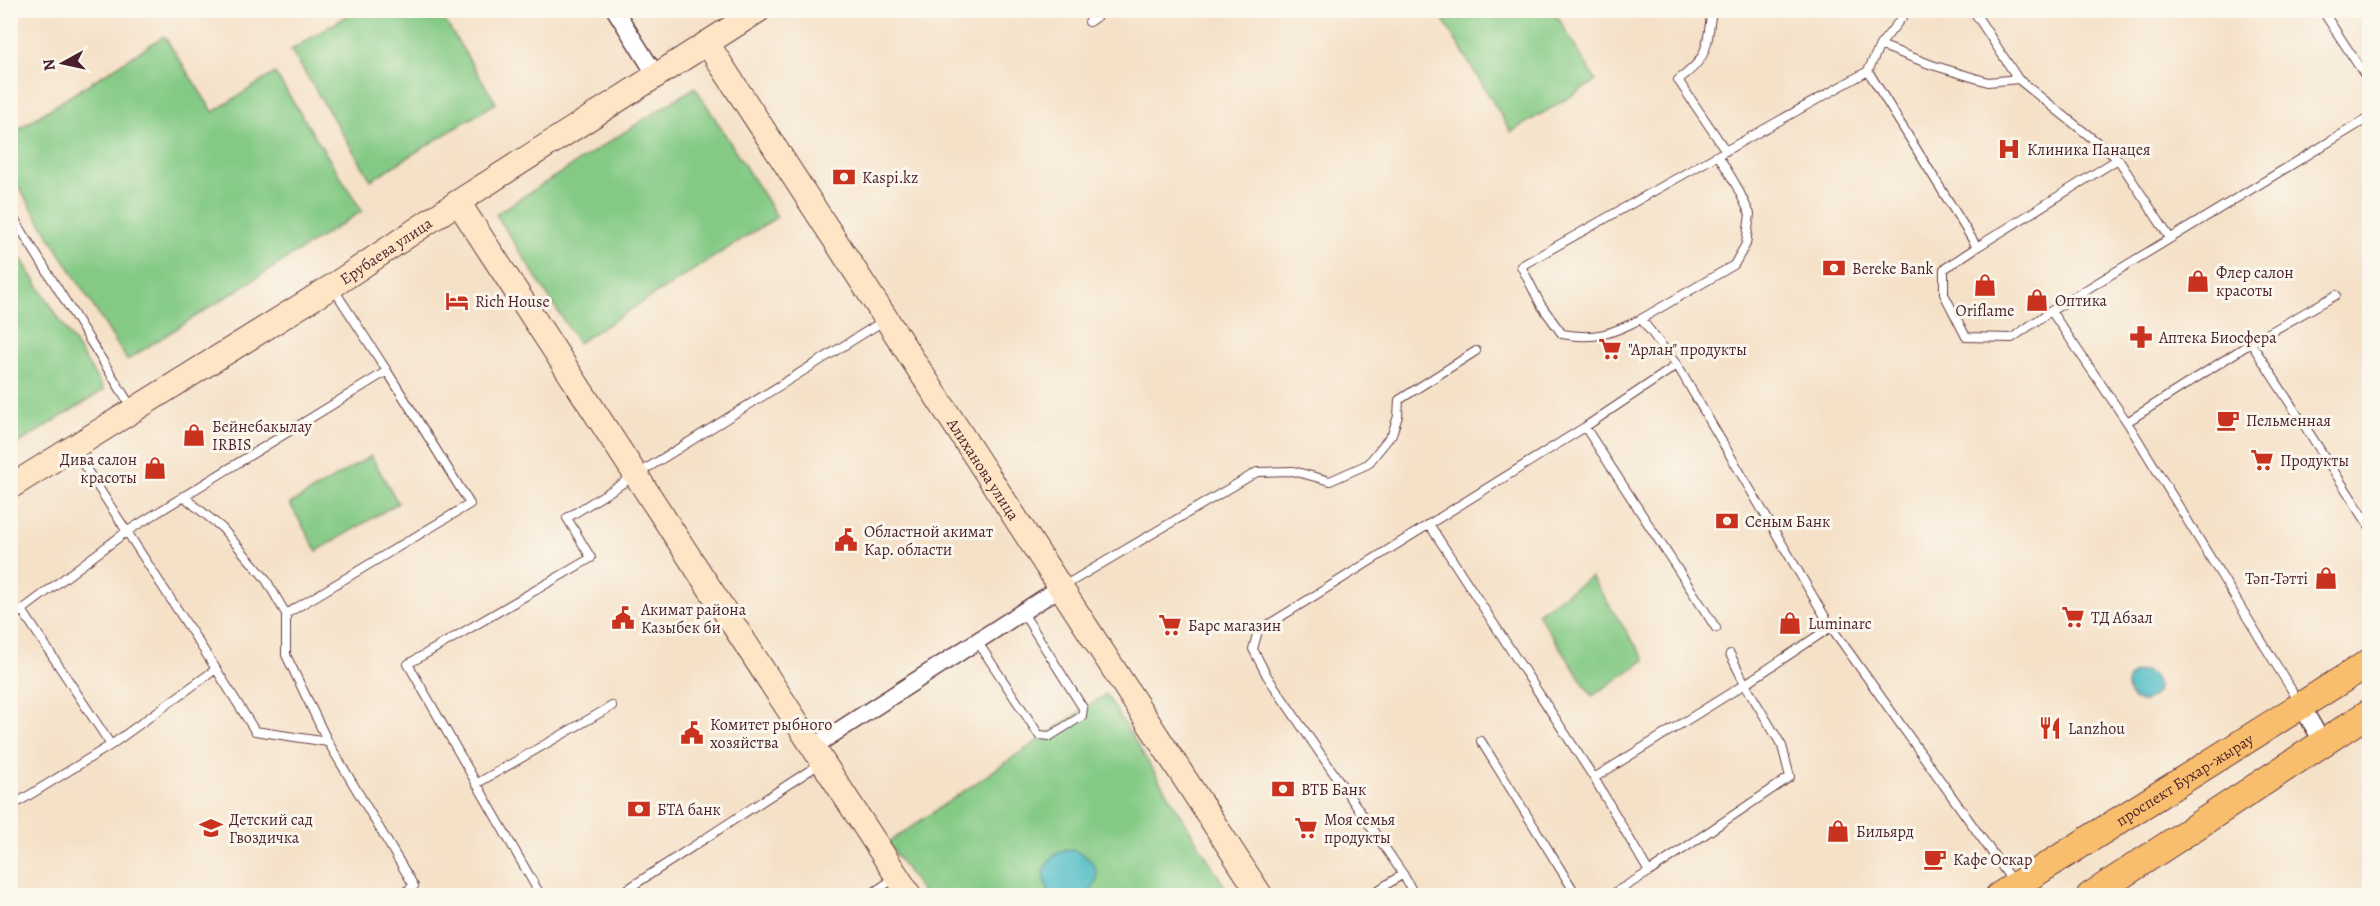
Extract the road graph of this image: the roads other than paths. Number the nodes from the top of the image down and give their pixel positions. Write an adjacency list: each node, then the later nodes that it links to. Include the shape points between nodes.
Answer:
1 (615, 10): 12 (street)
2 (759, 10): 9 (street, Ерубаева улица)
3 (1106, 10): 8 (lane)
4 (1712, 10): 16 (lane, via 1705,54 1696,67 1678,80)
5 (1908, 10): 10 (lane)
6 (1973, 10): 13 (lane)
7 (2322, 10): 14 (lane)
8 (1089, 22)
9 (707, 43): 12 (street, Ерубаева улица); 25 (street, Алиханова улица)
10 (1880, 45): 11 (lane); 13 (lane, via 1988,82)
11 (1868, 71): 16 (lane); 21 (lane)
12 (657, 77): 18 (street, Ерубаева улица)
13 (2018, 80): 17 (lane)
14 (2370, 83)
15 (2370, 117): 20 (lane)
16 (1722, 153): 26 (lane, via 1750,214 1746,244 1734,266); 26 (lane, via 1521,266 1541,305 1562,334 1586,338 1603,335)
17 (2118, 159): 20 (lane); 21 (lane)
18 (458, 202): 22 (street, Ерубаева улица); 35 (street)
19 (12, 216): 31 (lane)
20 (2170, 238): 24 (lane)
21 (1977, 247): 24 (lane, via 1944,269 1944,294 1966,337 2012,338)
22 (332, 287): 30 (lane); 31 (street, Ерубаева улица)
23 (2336, 295): 27 (lane)
24 (2051, 311): 32 (lane)
25 (888, 318): 35 (lane); 41 (street, Алиханова улица)
26 (1641, 319): 29 (lane)
27 (2251, 343): 32 (lane); 39 (lane)
28 (1476, 351): 41 (lane, via 1399,400 1392,434 1368,464 1330,481 1293,471 1257,472)
29 (1677, 365): 33 (lane); 46 (lane)
30 (387, 371): 37 (lane); 44 (lane, via 470,504)
31 (133, 409): 34 (street, Ерубаева улица)
32 (2127, 422): 53 (lane)
33 (1585, 427): 38 (lane); 47 (lane)
34 (72, 447): 36 (street, Ерубаева улица); 40 (lane)
35 (638, 476): 60 (street); 62 (lane, via 567,518 591,558 408,664)
36 (10, 487)
37 (183, 496): 40 (lane); 44 (lane, via 222,528 265,578)
38 (1429, 524): 61 (lane); 65 (lane, via 1258,631 1253,649 1267,676)
39 (2370, 527)
40 (126, 532): 42 (lane); 51 (lane)
41 (1061, 587): 43 (street); 73 (street, Алиханова улица)
42 (22, 610): 45 (lane); 59 (lane)
43 (1023, 613): 48 (street); 48 (lane, via 1083,708 1082,716 1050,736 1039,735)
44 (286, 614): 57 (lane, via 286,655)
45 (10, 618)
46 (1831, 627): 52 (lane); 67 (lane)
47 (1716, 628)
48 (977, 641): 60 (street)
49 (1730, 654): 52 (lane)
50 (2370, 662): 53 (main road, проспект Бухар-жырау)
51 (216, 669): 57 (lane, via 255,730); 59 (lane)
52 (1745, 684): 61 (lane); 64 (lane, via 1782,746 1790,777)
53 (2301, 705): 58 (street); 67 (main road, проспект Бухар-жырау)
54 (612, 706): 62 (lane)
55 (2370, 712): 58 (main road)
56 (1480, 741): 76 (lane)
57 (328, 742): 69 (lane, via 414,886)
58 (2323, 743): 68 (main road)
59 (111, 745): 63 (lane)
60 (818, 754): 66 (street); 71 (lane)
61 (1594, 778): 64 (lane)
62 (476, 784): 70 (lane)
63 (10, 807)
64 (1649, 872): 77 (lane)
65 (1403, 874): 74 (lane); 75 (lane)
66 (904, 886): 72 (lane)
67 (2007, 890)
68 (2102, 892)
69 (399, 896)
70 (540, 896)
71 (618, 896)
72 (868, 896)
73 (1262, 896)
74 (1369, 896)
75 (1415, 896)
76 (1577, 896)
77 (1609, 896)

